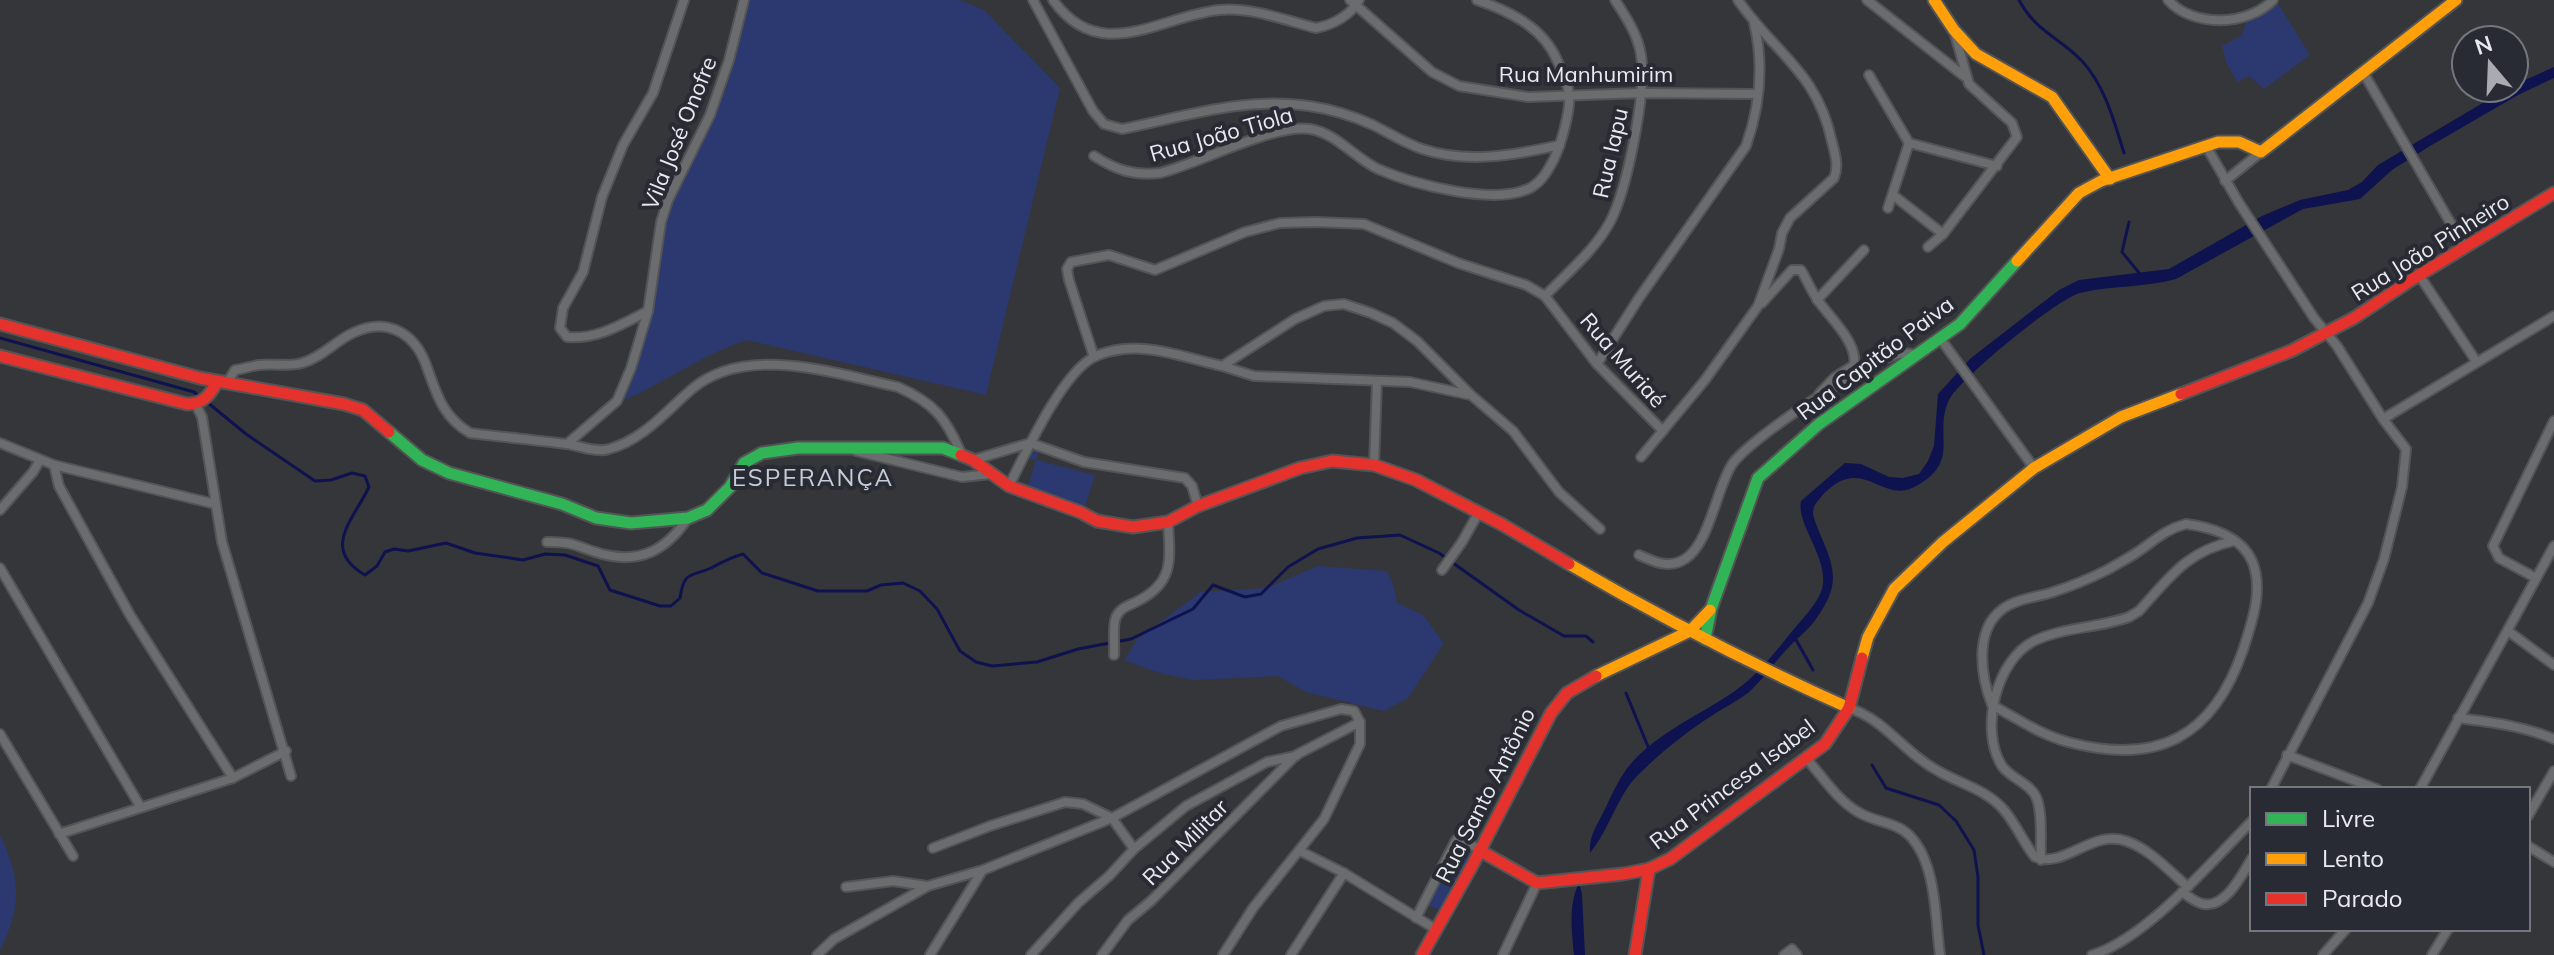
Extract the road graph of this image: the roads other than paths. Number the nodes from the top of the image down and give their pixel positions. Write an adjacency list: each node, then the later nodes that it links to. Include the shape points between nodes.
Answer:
1 (684, 0): 41 (street, via 653,93 623,145 602,197 588,259 563,308 560,328 567,337 601,334)
2 (744, 0): 41 (street, Vila José Onofre, via 710,115 661,222)
3 (1033, 0): 23 (street, via 1093,111 1111,128 1267,103 1343,114 1438,153 1505,156)
4 (1053, 0): 12 (street, via 1076,22 1119,35 1202,13 1238,10 1316,28 1335,22)
5 (1477, 0): 21 (street, via 1505,9 1544,40)
6 (1615, 0): 19 (street, Rua Iapu, via 1641,53)
7 (1738, 0): 14 (street, Rua Muriaé)
8 (1867, 0): 18 (street)
9 (1934, 0): 15 (main road)
10 (2273, 0): 13 (street, via 2253,15 2229,20 2197,16)
11 (2456, 0): 16 (main road)
12 (1355, 2): 21 (street, Rua Manhumirim, via 1432,72 1459,86 1528,97)
13 (2173, 2)
14 (1753, 23): 20 (street, via 1761,51); 40 (street, Rua Muriaé, via 1815,92 1837,165 1834,178 1790,218)
15 (1954, 30): 18 (street); 28 (main road, via 1990,64 2052,97)
16 (2363, 72): 25 (main road); 35 (street)
17 (1869, 75): 22 (street)
18 (1965, 77): 27 (street, via 2016,129 2017,137)
19 (1642, 93): 20 (street, Rua Manhumirim); 21 (street, Rua Manhumirim); 38 (street, Rua Iapu, via 1625,182 1609,225)
20 (1757, 94): 50 (street, via 1755,120 1735,166)
21 (1570, 95): 23 (street, Rua João Tiola)
22 (1909, 143): 27 (street); 31 (street)
23 (1560, 145): 26 (street, Rua João Tiola, via 1545,176 1531,187 1502,194 1468,193 1399,177 1310,129 1268,136 1160,173 1116,169)
24 (2206, 146): 25 (main road, Rua Capitão Paiva, via 2239,142); 28 (main road, Rua Capitão Paiva); 29 (street)
25 (2261, 152): 29 (street)
26 (1094, 156)
27 (1997, 166): 33 (street)
28 (2110, 179): 45 (main road, Rua Capitão Paiva, via 2079,193 1985,298)
29 (2225, 181): 44 (street)
30 (2554, 193): 35 (main road, Rua João Pinheiro)
31 (1893, 195): 32 (street); 33 (street)
32 (1888, 208)
33 (1943, 234): 34 (street)
34 (1928, 247)
35 (2465, 248): 37 (main road, Rua João Pinheiro)
36 (1864, 250): 39 (street)
37 (2419, 275): 44 (main road, Rua João Pinheiro); 49 (street)
38 (1545, 296): 48 (street, Rua Muriaé, via 1381,229 1280,223 1155,270 1109,255 1071,262 1069,280); 50 (street, Rua Muriaé)
39 (1817, 300): 40 (street, via 1801,270 1795,269); 56 (street, via 1855,359)
40 (1758, 306): 59 (street, Rua Muriaé)
41 (648, 311): 62 (street, Vila José Onofre, via 617,401)
42 (2554, 316): 49 (street)
43 (0, 324): 53 (main road)
44 (2325, 332): 57 (street); 70 (main road, Rua Princesa Isabel, via 2291,351 2133,411)
45 (1940, 338): 46 (main road, Rua Capitão Paiva); 70 (street)
46 (1916, 354): 56 (street, via 1894,355); 87 (main road, Rua Capitão Paiva, via 1819,424 1758,478)
47 (0, 356): 55 (main road)
48 (1094, 357): 51 (street, via 1124,349 1155,351); 61 (street, via 1073,375)
49 (2476, 361): 57 (street)
50 (1597, 364): 59 (street, Rua Muriaé)
51 (1222, 366): 52 (street, via 1254,376); 54 (street, via 1295,319 1344,304 1393,323)
52 (1377, 381): 54 (street); 69 (street)
53 (222, 383): 55 (main road); 62 (street, via 235,370 300,363 356,331 389,328 413,340 420,350 442,406 455,424 470,433); 77 (main road, via 363,410 422,460 449,473 596,518 631,523)
54 (1471, 395): 79 (street, via 1513,431 1559,492)
55 (202, 401): 73 (street)
56 (1812, 402): 83 (street, via 1739,454 1695,550 1669,565)
57 (2383, 419): 101 (street, via 2406,449 2384,559 2353,634)
58 (2554, 421): 86 (street, via 2493,546 2499,558)
59 (1663, 431): 65 (street)
60 (0, 443): 66 (street)
61 (1030, 443): 67 (street); 72 (street); 74 (street, via 1084,462 1185,478)
62 (567, 444): 64 (street, via 605,451 648,429 701,381 729,368 786,365 898,387 948,423)
63 (847, 449): 64 (main road, via 920,447); 71 (street, via 962,477); 77 (main road, via 762,453 744,463 707,510)
64 (961, 453): 67 (main road)
65 (1641, 457)
66 (40, 460): 68 (street); 75 (street)
67 (973, 460): 71 (main road)
68 (54, 465): 73 (street); 105 (street, via 59,486 122,602)
69 (1374, 465): 74 (main road, via 1332,461 1300,468); 76 (main road)
70 (2034, 468): 94 (main road, Rua Princesa Isabel, via 1894,589 1868,637)
71 (991, 474): 72 (main road)
72 (1009, 486): 78 (main road, via 1097,521 1133,527)
73 (215, 504): 99 (street)
74 (1198, 506): 78 (main road)
75 (0, 510)
76 (1479, 512): 84 (street); 88 (main road)
77 (688, 518): 81 (street, via 667,545 648,554 624,558)
78 (1168, 522): 91 (street, via 1170,559 1160,586 1124,607 1115,622)
79 (1600, 529)
80 (2236, 541): 93 (street, via 2187,560 2129,617 2046,637 2022,649); 93 (street, via 2202,526 2173,527 2104,571 2005,607 1987,631 1982,650 1982,679); 93 (street, via 2251,559 2256,577 2250,628 2228,685 2211,711 2184,736 2128,750 2068,742)
81 (547, 542)
82 (2554, 546): 86 (street)
83 (1639, 555)
84 (1444, 567)
85 (0, 568): 109 (street)
86 (2536, 578): 89 (street)
87 (1711, 609): 88 (main road); 90 (main road, Rua Capitão Paiva)
88 (1690, 631): 90 (main road); 117 (main road, Rua Santo Antônio, via 1562,696)
89 (2508, 631): 92 (street); 95 (street)
90 (1705, 639): 94 (main road)
91 (1114, 651)
92 (2554, 665)
93 (1992, 705): 120 (street, via 1992,731 2002,766 2036,795)
94 (1844, 706): 102 (main road, Rua Princesa Isabel, via 1825,744); 120 (street, via 1873,718 1939,772 1971,785 2004,809 2027,848)
95 (2458, 718): 98 (street); 108 (street)
96 (1360, 722): 100 (street); 111 (street, via 1347,709 1281,726); 118 (street, via 1360,744 1350,769)
97 (0, 734): 113 (street)
98 (2554, 739)
99 (286, 751): 104 (street); 105 (street)
100 (1296, 755): 116 (street, via 1267,762 1227,782 1186,806); 137 (street, Rua Militar, via 1128,920)
101 (2287, 755): 106 (street); 107 (street)
102 (1806, 758): 123 (main road, Rua Princesa Isabel); 145 (street, via 1854,810 1897,827 1915,843 1930,880)
103 (2554, 771): 110 (street)
104 (291, 776)
105 (233, 778): 109 (street)
106 (2272, 787)
107 (2372, 787)
108 (2421, 787)
109 (140, 806): 113 (street)
110 (2530, 813)
111 (1112, 818): 115 (street, via 1065,802); 116 (street); 124 (street)
112 (2250, 823): 129 (street)
113 (59, 834): 119 (street)
114 (2530, 847): 122 (street)
115 (933, 848)
116 (1134, 849): 136 (street)
117 (1479, 850): 126 (main road); 130 (street, via 1462,838 1456,840); 131 (main road, Rua Santo Antônio)
118 (1300, 851): 125 (street); 138 (street)
119 (73, 856)
120 (2041, 860): 129 (street, via 2108,838 2126,840 2148,852)
121 (2250, 861): 129 (street, via 2224,898 2209,905)
122 (2554, 862)
123 (1649, 869): 126 (main road, Rua Princesa Isabel); 142 (main road)
124 (983, 870): 127 (street); 135 (street)
125 (1344, 873): 130 (street); 139 (street)
126 (1537, 883): 141 (street)
127 (928, 886): 128 (street, via 893,881); 134 (street, via 834,939)
128 (846, 887)
129 (2185, 889): 146 (street, via 2126,940)
130 (1416, 918): 131 (street)
131 (1437, 930): 140 (main road, Rua Santo Antônio)
132 (2344, 931): 147 (street)
133 (2447, 931): 148 (street)
134 (817, 955)
135 (930, 955)
136 (1031, 955)
137 (1102, 955)
138 (1223, 955)
139 (1291, 955)
140 (1422, 955)
141 (1503, 955)
142 (1635, 955)
143 (1784, 955): 144 (street, via 1792,949)
144 (1797, 955)
145 (1940, 955)
146 (2092, 955)
147 (2323, 955)
148 (2432, 955)

